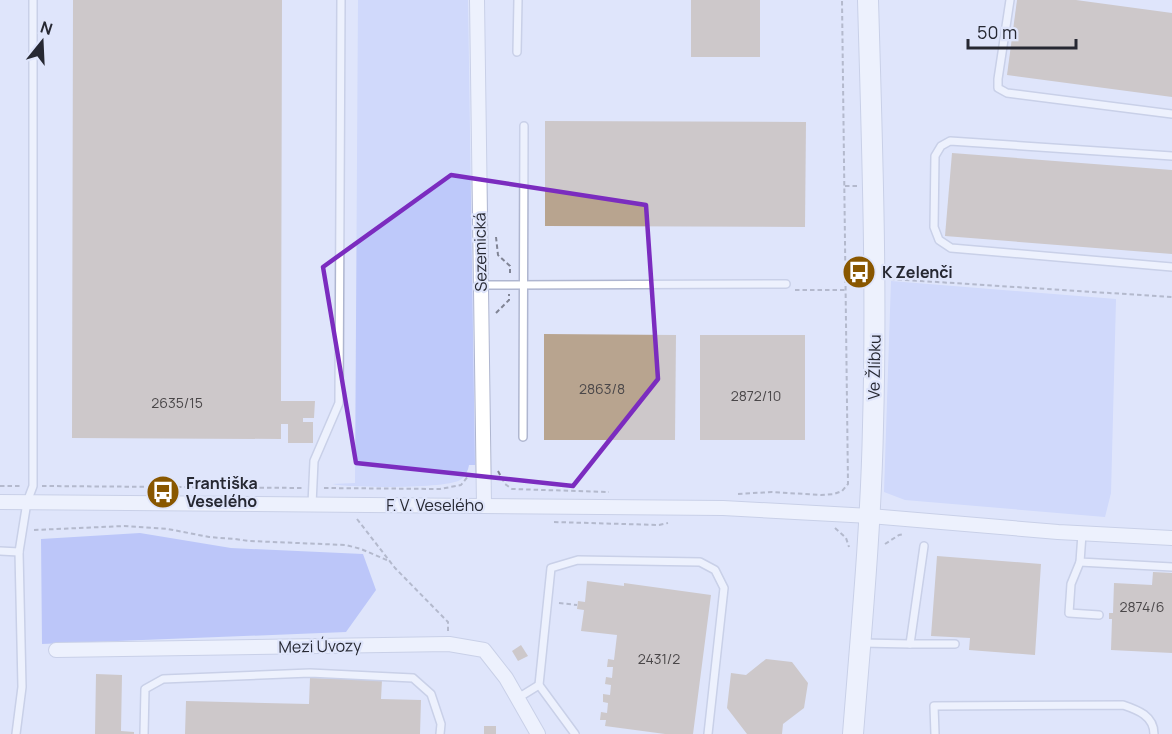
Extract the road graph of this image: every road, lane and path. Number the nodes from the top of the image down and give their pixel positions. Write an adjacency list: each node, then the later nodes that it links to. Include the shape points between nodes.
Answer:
1 (33, 0): 27 (lane)
2 (341, 0): 28 (lane, via 339,402 314,461)
3 (477, 0): 18 (street, Sezemická)
4 (518, 0): 8 (lane)
5 (842, 0): 12 (path)
6 (868, 0): 36 (street, Ve Žlíbku, via 875,345)
7 (1010, 0): 9 (lane, via 998,88 1007,93)
8 (517, 52)
9 (1172, 114)
10 (524, 126): 20 (lane)
11 (1172, 156): 15 (lane, via 950,141 935,156 934,227 939,240 951,248)
12 (844, 186): 13 (path); 21 (path)
13 (860, 186)
14 (494, 228): 19 (path, via 498,255 510,266)
15 (1172, 267)
16 (890, 279): 22 (path)
17 (786, 284): 20 (lane); 21 (path, via 792,290)
18 (481, 285): 19 (lane); 25 (street, Sezemická)
19 (510, 285): 20 (lane); 23 (path, via 509,300)
20 (524, 285): 24 (lane)
21 (846, 290): 30 (path, via 848,484 842,492 834,494)
22 (1172, 297)
23 (495, 314)
24 (523, 437)
25 (484, 470): 28 (path, via 471,469 461,485 440,489); 29 (path, via 498,470 512,489); 35 (street, Sezemická)
26 (0, 486): 27 (path)
27 (33, 486): 28 (path); 32 (lane)
28 (312, 488): 33 (lane)
29 (614, 492)
30 (729, 494)
31 (0, 502): 32 (street, F. V. Veselého)
32 (27, 502): 33 (street, F. V. Veselého); 40 (lane)
33 (312, 504): 34 (street, F. V. Veselého)
34 (346, 504): 35 (street, F. V. Veselého); 47 (path)
35 (484, 505): 36 (street, F. V. Veselého, via 723,508)
36 (870, 516): 41 (street); 53 (street, Ve Žlíbku)
37 (676, 521): 38 (path, via 659,525)
38 (554, 522)
39 (827, 526): 45 (path, via 846,538)
40 (21, 531): 46 (lane); 47 (path, via 85,526 159,528 249,542 346,545)
41 (1082, 534): 42 (street); 48 (lane)
42 (1172, 538)
43 (924, 546): 55 (lane)
44 (0, 551): 46 (lane)
45 (851, 551)
46 (19, 552): 60 (lane, via 22,687)
47 (389, 561): 54 (path, via 448,622)
48 (1080, 562): 49 (lane); 52 (lane, via 1071,584 1070,614)
49 (1172, 567)
50 (547, 602): 51 (path); 58 (lane); 65 (lane, via 551,568 578,560 700,562 716,570 724,588)
51 (577, 605)
52 (1099, 615)
53 (860, 643): 55 (lane); 66 (street, Ve Žlíbku)
54 (449, 644): 57 (street, Mezi Úvozy); 59 (street, Mezi Úvozy, via 484,650)
55 (910, 644): 56 (lane)
56 (955, 644)
57 (56, 650)
58 (539, 685): 59 (lane); 64 (lane)
59 (518, 698): 63 (street, Mezi Úvozy)
60 (16, 734)
61 (144, 734): 62 (lane, via 145,689 163,679 310,673 412,678 431,694 441,724)
62 (440, 734)
63 (538, 734)
64 (575, 734)
65 (708, 734)
66 (853, 734)
67 (935, 734): 68 (lane, via 934,706 1124,705 1145,713)
68 (1154, 734)

